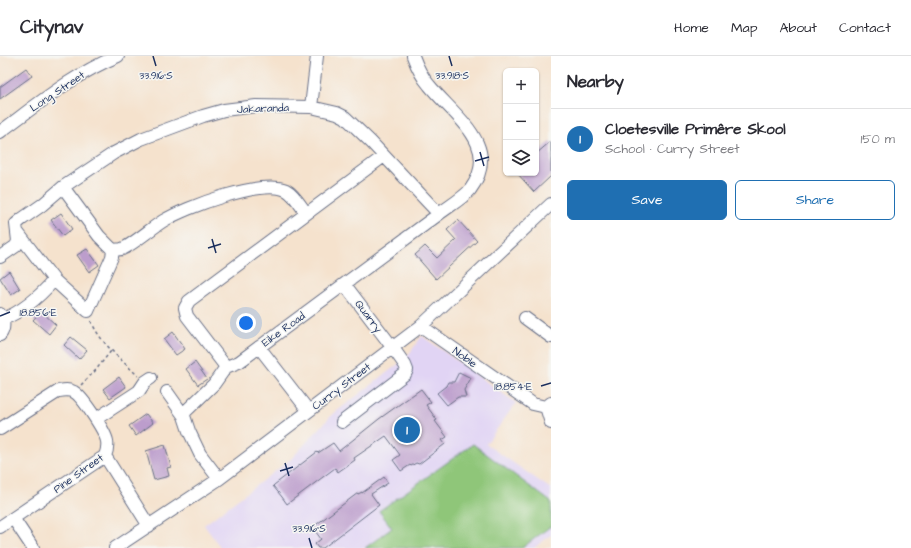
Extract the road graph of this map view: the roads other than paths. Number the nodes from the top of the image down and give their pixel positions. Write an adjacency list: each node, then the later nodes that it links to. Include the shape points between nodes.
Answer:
1 (118, 56): 5 (street, Long Street, via 59,88)
2 (317, 56): 4 (street)
3 (413, 56): 10 (street, Eike Road, via 422,75 475,136 480,149 478,177 469,191)
4 (311, 107): 6 (street, Jakaranda, via 346,117); 7 (street, Jakaranda, via 256,106 224,110 203,116 141,139 114,153)
5 (0, 132)
6 (384, 156): 9 (street); 10 (street, Jakaranda)
7 (63, 187): 11 (street, Jakaranda, via 16,224); 12 (street, via 99,236)
8 (551, 204): 18 (street, Curry Street)
9 (306, 213): 12 (street, via 286,190 245,190 166,220 123,249); 23 (street, via 194,296 186,305 190,321)
10 (439, 214): 15 (street, Eike Road)
11 (18, 233): 13 (street, via 16,246); 14 (street)
12 (113, 250): 14 (street, via 88,311)
13 (0, 257)
14 (54, 280): 16 (street, via 39,298 11,316)
15 (345, 284): 21 (street, Eike Road); 22 (street, Quarry)
16 (1, 317): 19 (street, via 4,327)
17 (525, 318): 20 (street)
18 (421, 326): 22 (street, Curry Street); 26 (street, Noble, via 533,404)
19 (0, 335)
20 (551, 337)
21 (259, 347): 23 (street, Eike Road, via 239,362); 27 (street)
22 (393, 348): 27 (street, Curry Street); 30 (street, Quarry, via 405,365 406,372)
23 (226, 367): 28 (street)
24 (148, 380): 29 (street, via 140,391)
25 (167, 392): 28 (street)
26 (548, 405): 31 (street)
27 (308, 410): 34 (street, Curry Street)
28 (184, 416): 34 (street, via 200,454)
29 (96, 419): 32 (street, Pine Street, via 75,392 58,391); 33 (street, Pine Street, via 108,443)
30 (342, 422)
31 (551, 423)
32 (0, 429)
33 (104, 456): 35 (street, Pine Street); 36 (street)
34 (219, 478): 36 (street, Curry Street)
35 (14, 518): 37 (street, Pine Street); 38 (street)
36 (149, 526): 39 (street, Curry Street)
37 (0, 528)
38 (34, 548)
39 (116, 548)

